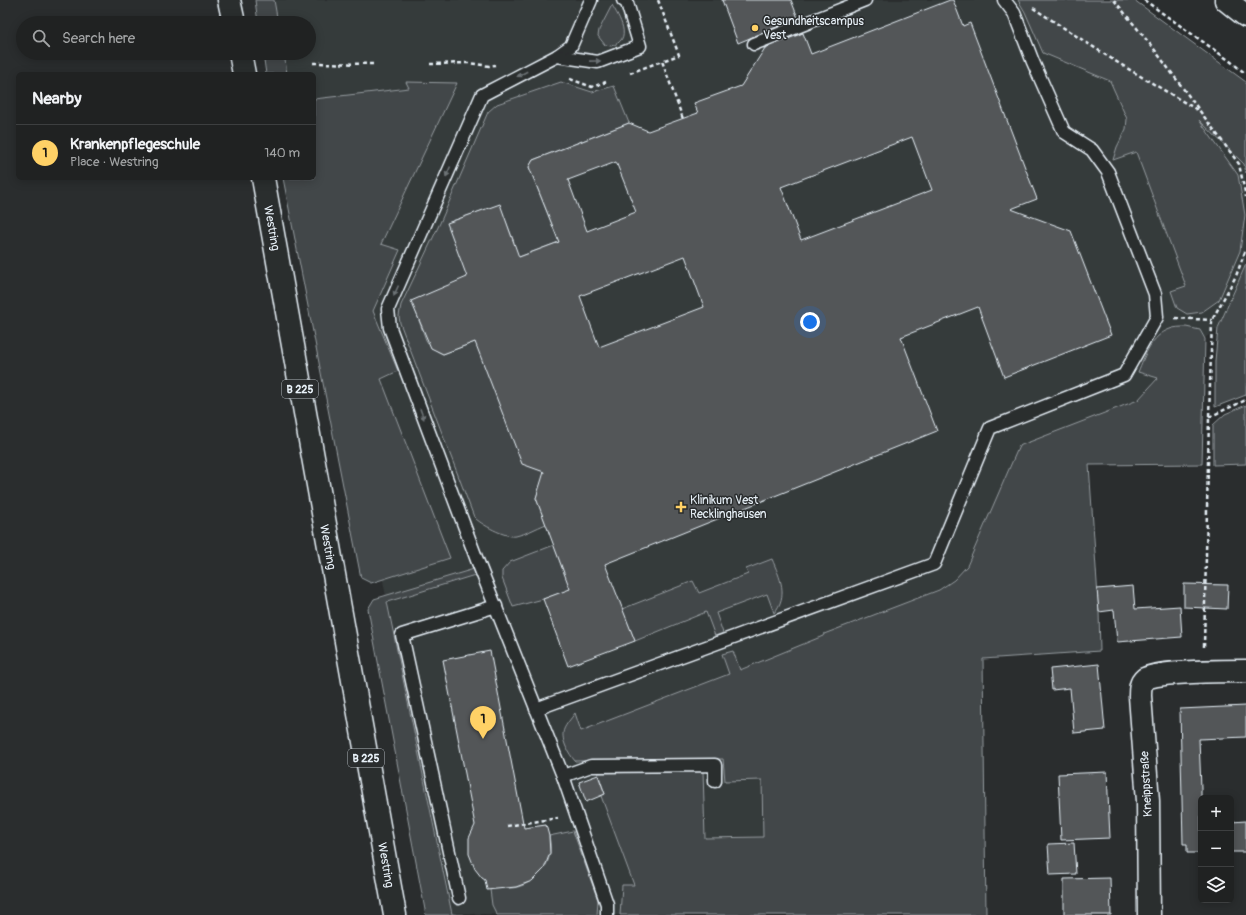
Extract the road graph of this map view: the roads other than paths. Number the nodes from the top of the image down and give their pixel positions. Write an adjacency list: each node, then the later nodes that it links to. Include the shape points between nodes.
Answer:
1 (230, 0): 8 (main road)
2 (591, 0): 11 (lane, via 571,46)
3 (623, 0): 11 (lane, one-way to 3, via 598,62 640,46 627,3)
4 (865, 0): 7 (lane)
5 (1004, 0): 17 (lane, via 1014,13 1064,132 1092,150 1108,172 1155,294 1157,317 1124,375 990,428 934,564)
6 (1226, 0): 9 (main road)
7 (848, 3): 10 (lane)
8 (233, 16)
9 (1246, 16)
10 (754, 44)
11 (557, 56): 15 (lane, one-way to 15, via 482,95 388,309 390,328)
12 (241, 60): 13 (main road)
13 (244, 72)
14 (263, 180): 21 (main road, Westring / B 225)
15 (496, 606): 17 (lane); 20 (lane, via 402,635)
16 (1246, 671): 23 (main road, Kneippstraße, via 1203,671 1149,676 1144,679 1140,688 1148,801)
17 (536, 709): 18 (lane)
18 (562, 776): 19 (lane, via 591,766 716,765); 22 (lane, via 607,904)
19 (715, 781)
20 (459, 898)
21 (395, 915)
22 (607, 915)
23 (1149, 915)

